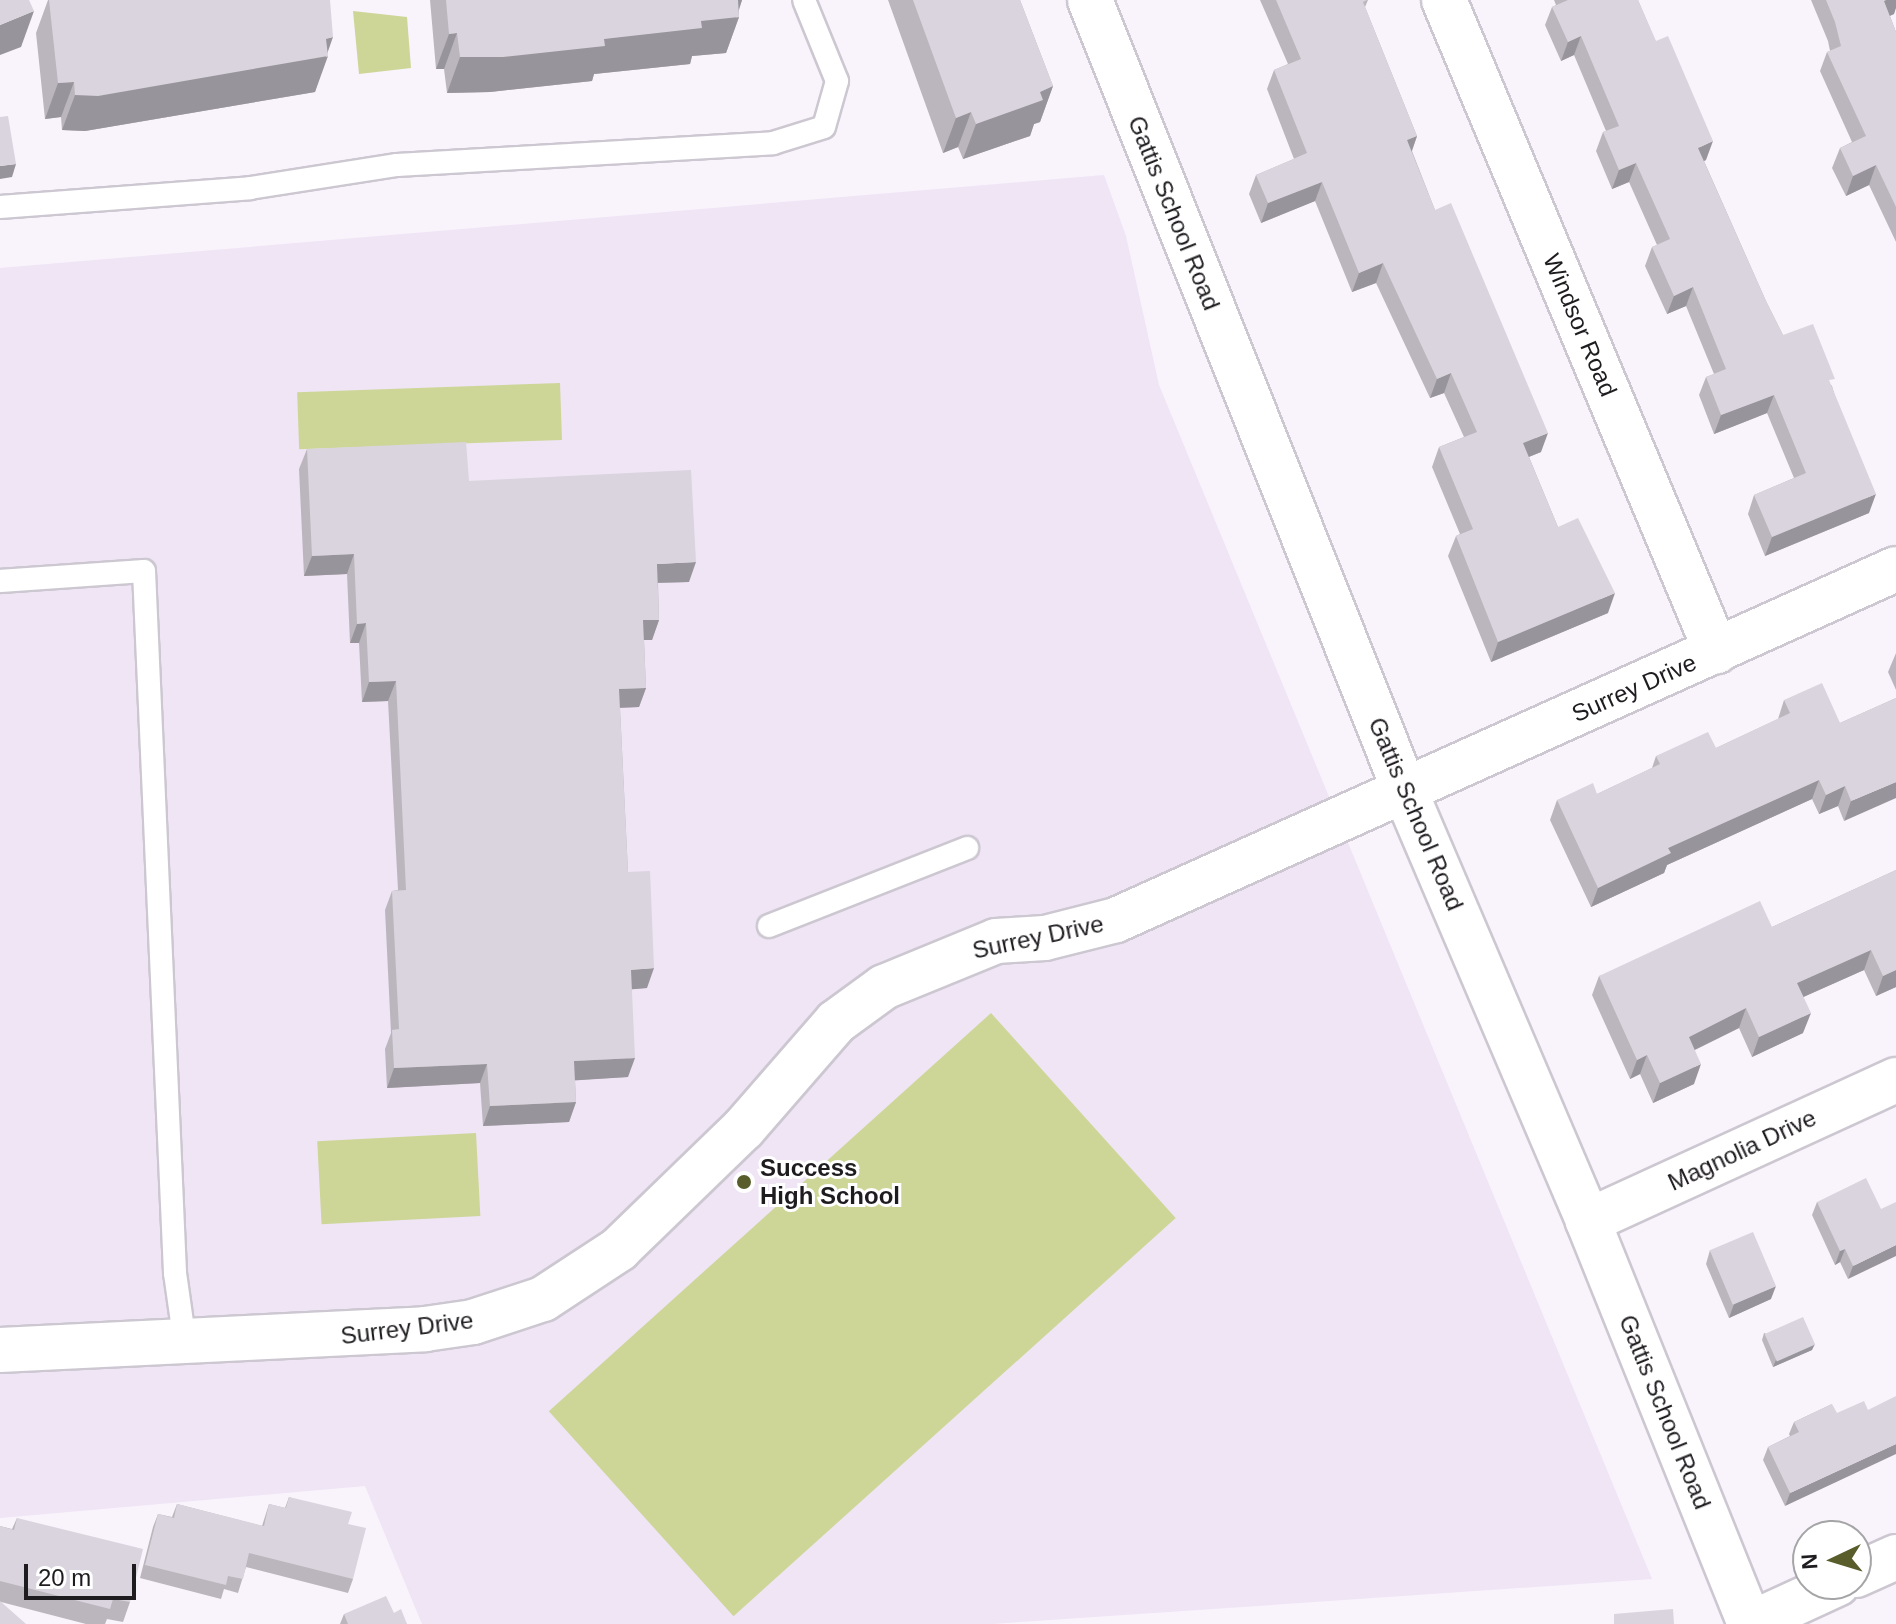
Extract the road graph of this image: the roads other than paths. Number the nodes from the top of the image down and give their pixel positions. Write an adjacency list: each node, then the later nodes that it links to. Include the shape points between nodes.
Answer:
1 (804, 0): 4 (lane, via 837,81 824,127 773,143 397,165 250,188)
2 (1090, 0): 8 (street, Gattis School Road)
3 (1444, 0): 7 (street, Windsor Road)
4 (0, 207)
5 (1896, 569): 7 (street, Surrey Drive)
6 (0, 581): 13 (lane, via 144,571 175,1273)
7 (1716, 651): 8 (street, Surrey Drive)
8 (1405, 791): 12 (street, Gattis School Road); 13 (street, Surrey Drive, via 1116,920 1045,938 996,941 884,987 836,1022 743,1129 619,1249 543,1299 473,1322 425,1329)
9 (967, 848): 10 (lane)
10 (769, 926)
11 (1896, 1080): 12 (street, Magnolia Drive)
12 (1588, 1221): 18 (street, Gattis School Road)
13 (185, 1343): 14 (street, Surrey Drive)
14 (0, 1350)
15 (1896, 1557): 16 (street)
16 (1872, 1568)
17 (1802, 1600): 18 (street)
18 (1750, 1624)

